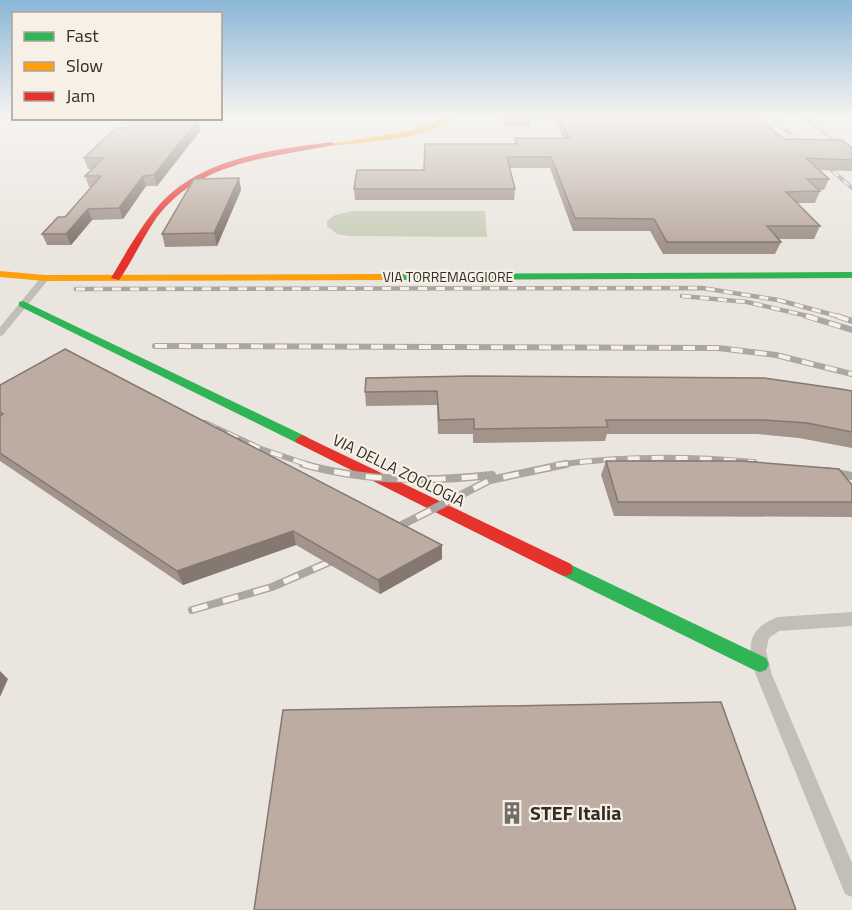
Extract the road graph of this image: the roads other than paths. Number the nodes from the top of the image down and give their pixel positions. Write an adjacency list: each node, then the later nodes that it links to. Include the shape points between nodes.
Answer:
1 (251, 158): 5 (street, via 207,171 184,185 169,199)
2 (0, 274): 4 (street, VIA TORREMAGGIORE)
3 (852, 275): 5 (street, VIA TORREMAGGIORE)
4 (45, 278): 5 (street, VIA TORREMAGGIORE); 6 (street)
5 (116, 278)
6 (23, 304): 7 (street); 9 (street, VIA DELLA ZOOLOGIA)
7 (0, 333)
8 (852, 619): 9 (street, via 793,622 768,628 758,642)
9 (760, 664): 10 (street)
10 (852, 887)

